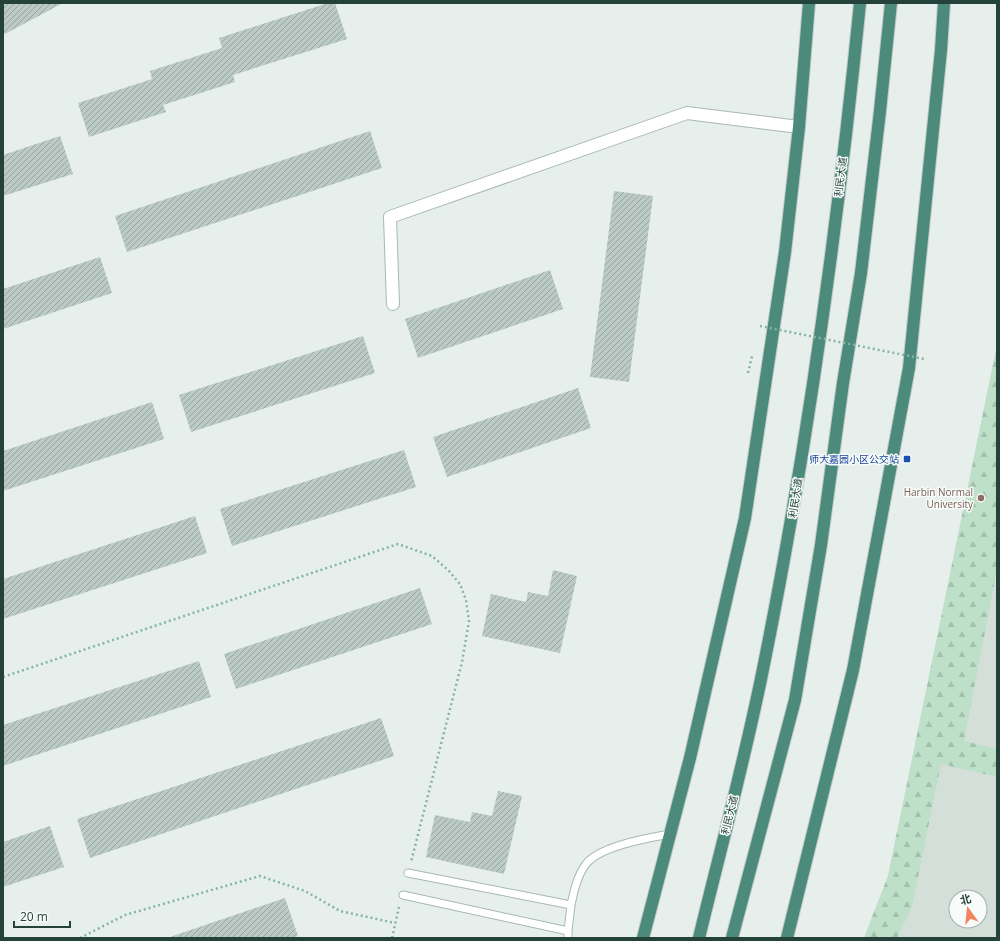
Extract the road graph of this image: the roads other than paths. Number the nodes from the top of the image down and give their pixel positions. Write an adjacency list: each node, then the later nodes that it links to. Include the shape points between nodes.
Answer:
1 (809, 3): 5 (highway)
2 (860, 3): 13 (highway, 利民大道, via 825,300 792,520 764,667)
3 (891, 3): 14 (highway, via 861,273 795,700)
4 (944, 3): 15 (highway, via 909,368 854,670)
5 (799, 127): 6 (street, via 688,113 390,217); 7 (highway, via 785,252 745,518)
6 (393, 304)
7 (670, 834): 10 (lane, via 597,854 586,863 580,874); 12 (highway)
8 (408, 874): 10 (lane)
9 (403, 895): 11 (lane)
10 (571, 905): 11 (lane)
11 (568, 934)
12 (643, 938)
13 (699, 938)
14 (732, 938)
15 (787, 938)

